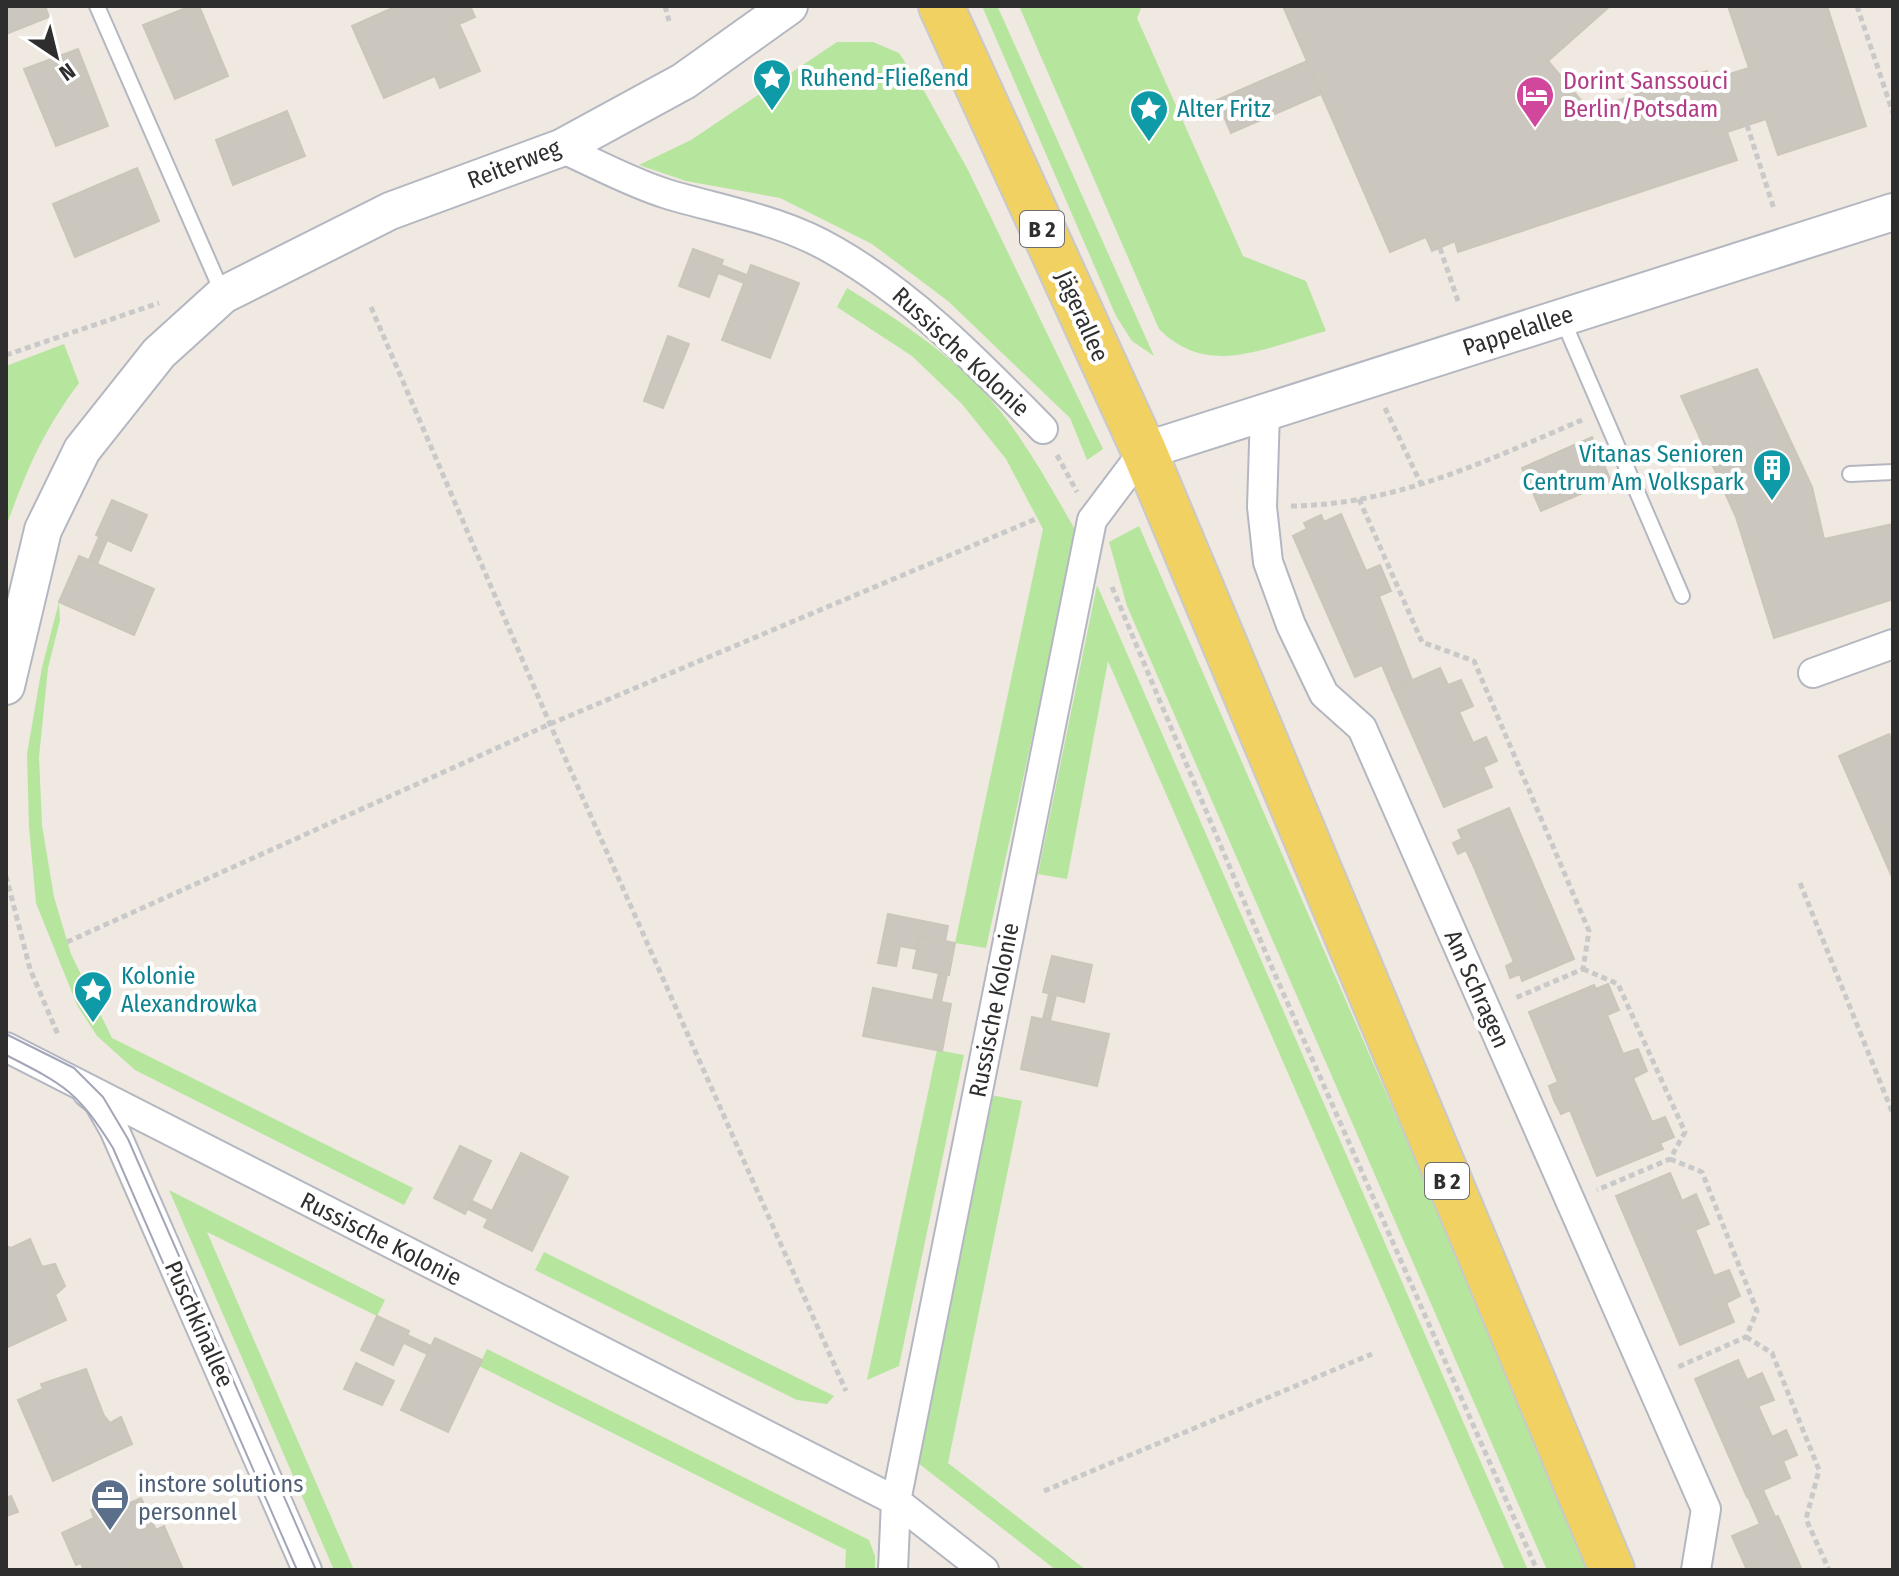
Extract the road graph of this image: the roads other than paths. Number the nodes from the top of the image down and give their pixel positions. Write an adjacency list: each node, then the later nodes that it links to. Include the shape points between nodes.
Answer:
1 (97, 6): 6 (lane)
2 (789, 6): 4 (street, Reiterweg, via 684,81)
3 (941, 6): 10 (main road, Jägerallee / B 2)
4 (561, 148): 6 (street, Reiterweg, via 390,211); 9 (street, Russische Kolonie, via 664,193 762,219 833,249 892,288 967,352)
5 (1893, 212): 7 (street, Pappelallee)
6 (223, 295): 16 (street, Reiterweg, via 159,353 82,450 43,530)
7 (1561, 317): 8 (street, Pappelallee); 13 (lane)
8 (1265, 412): 10 (street, Pappelallee); 24 (street, Am Schragen, via 1262,507 1268,562 1291,625 1324,694 1362,728 1706,1509)
9 (1043, 429)
10 (1144, 451): 19 (street, Russische Kolonie, via 1092,520); 23 (main road, B 2)
11 (1893, 472): 12 (lane)
12 (1850, 474)
13 (1682, 596)
14 (1893, 644): 15 (street)
15 (1813, 673)
16 (6, 686)
17 (6, 1047): 18 (street, Russische Kolonie)
18 (81, 1086): 19 (street, Russische Kolonie); 20 (street, Puschkinallee, via 98,1101 114,1129)
19 (896, 1501): 21 (street, Russische Kolonie); 22 (street, Russische Kolonie)
20 (307, 1570)
21 (893, 1570)
22 (984, 1570)
23 (1612, 1570)
24 (1696, 1570)

